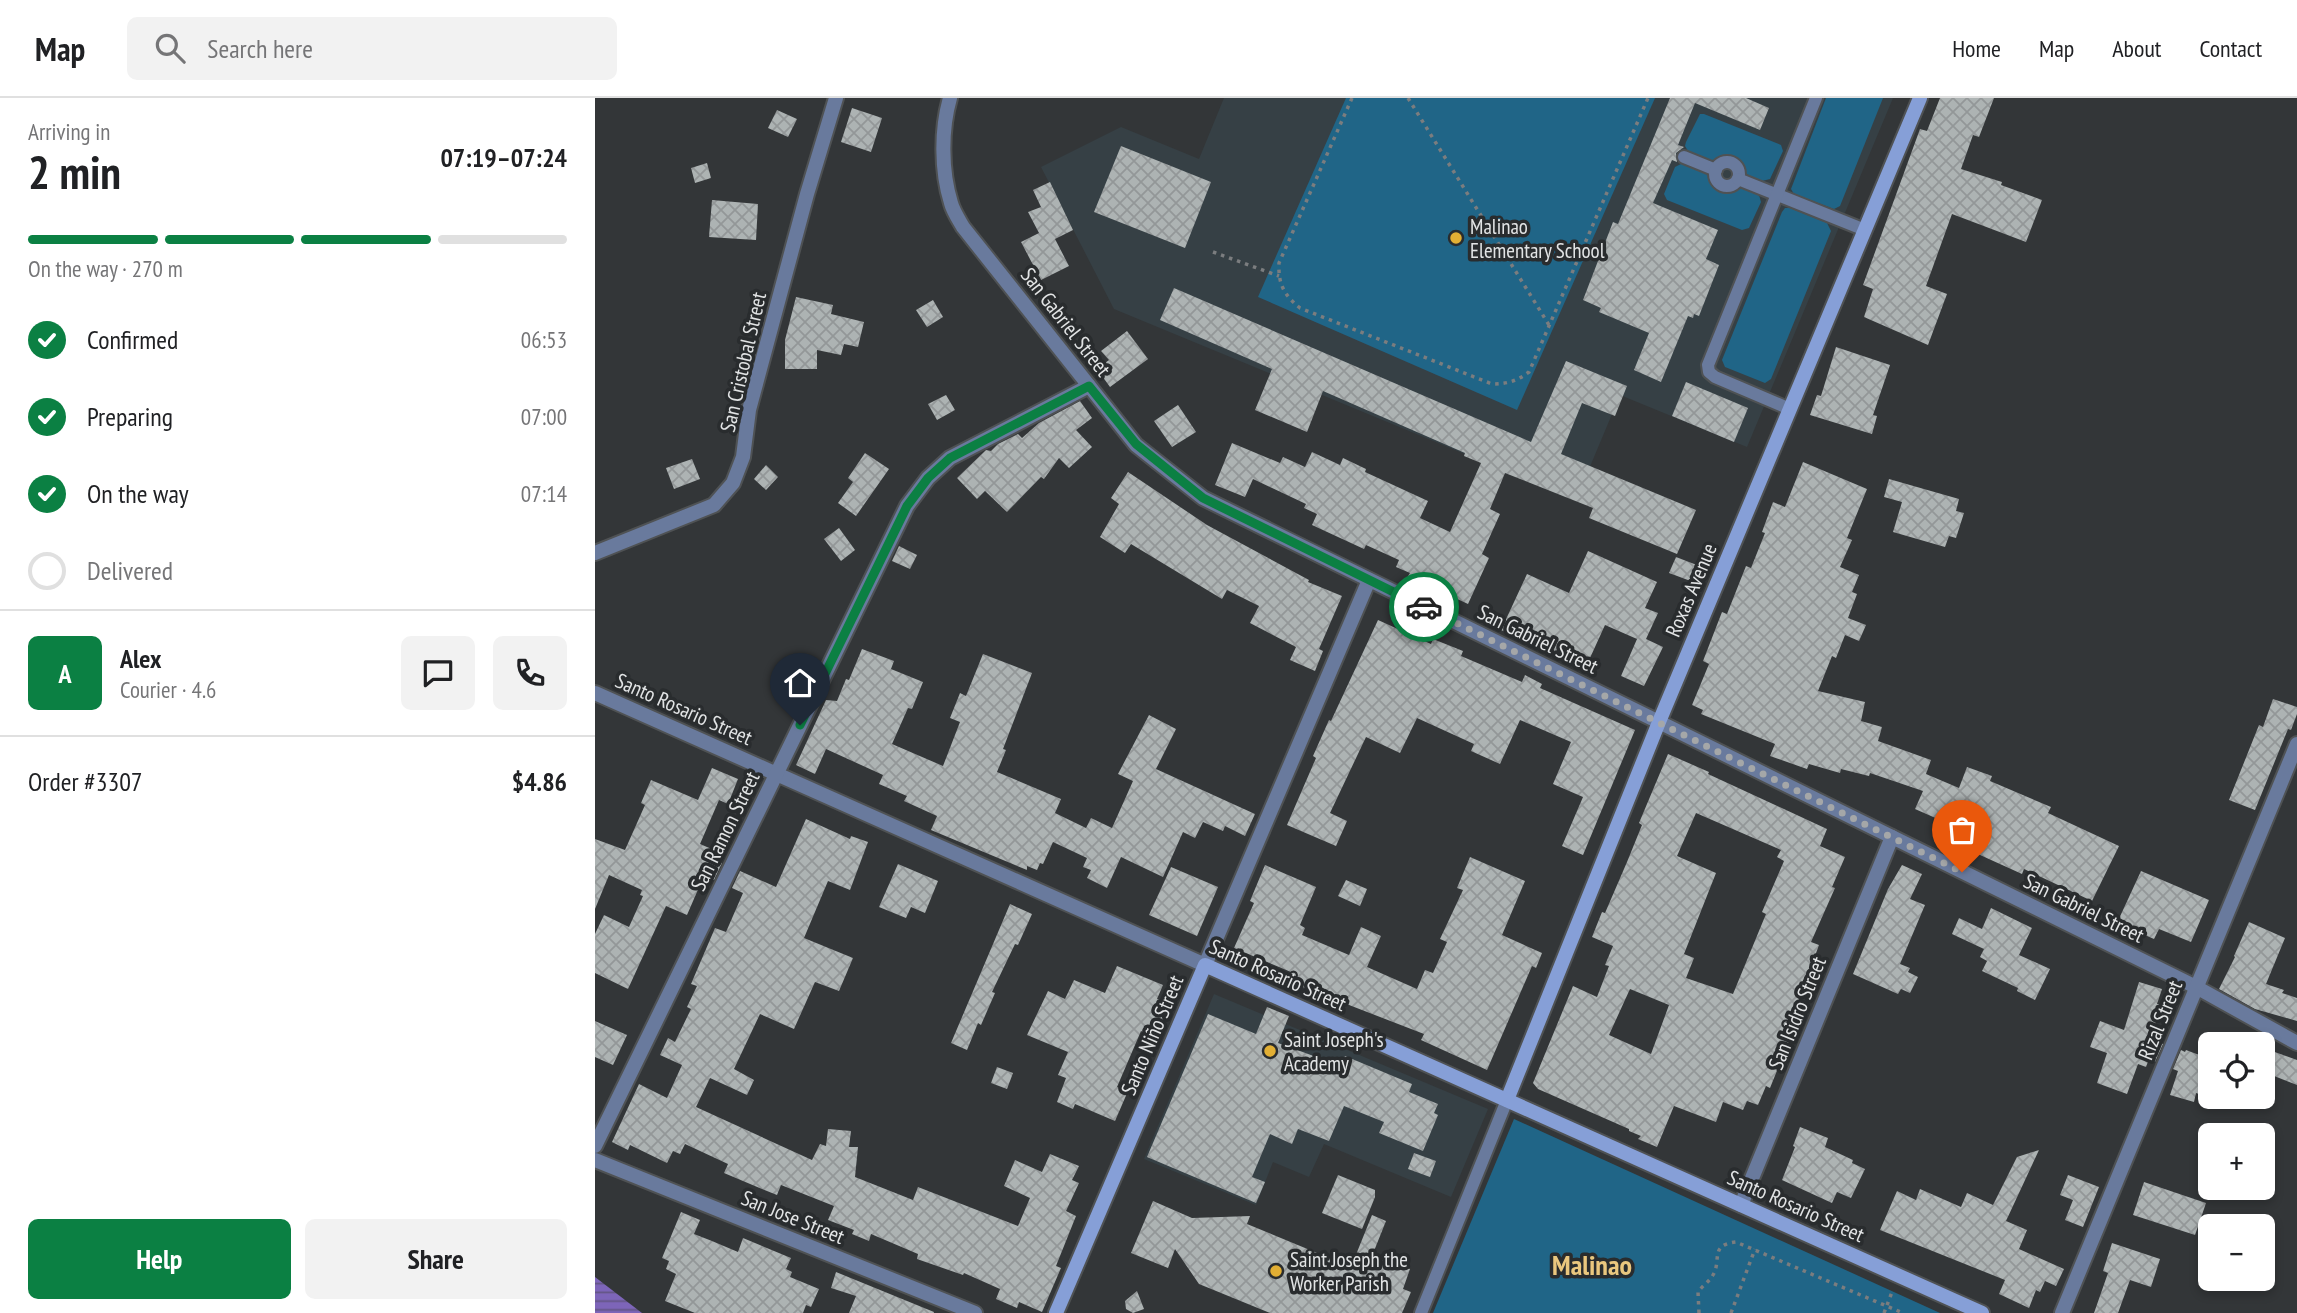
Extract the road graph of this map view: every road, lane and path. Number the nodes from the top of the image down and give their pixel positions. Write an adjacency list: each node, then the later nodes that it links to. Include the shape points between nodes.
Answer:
1 (836, 98): 16 (street, San Cristobal Street, via 733,483 714,505)
2 (950, 98): 14 (street, San Gabriel Street, via 945,115 945,166 951,204 963,227)
3 (1352, 98): 12 (path, via 1279,263)
4 (1408, 98): 13 (path)
5 (1648, 98): 13 (path)
6 (1816, 98): 9 (lane)
7 (1920, 98): 10 (main road, Roxas Avenue)
8 (1684, 157): 9 (lane, via 1716,170 1722,186 1738,179)
9 (1777, 195): 10 (lane); 15 (lane, via 1708,365 1715,377)
10 (1865, 230): 15 (main road, Roxas Avenue)
11 (1213, 252): 12 (path)
12 (1279, 276): 13 (path, via 1282,289 1300,308 1492,384 1518,380 1529,372)
13 (1549, 326)
14 (1089, 386): 17 (street, San Gabriel Street, via 1136,444 1203,498); 21 (street, San Ramon Street, via 950,458 928,478 907,506)
15 (1790, 409): 19 (main road, Roxas Avenue)
16 (595, 553)
17 (1369, 580): 19 (street, San Gabriel Street); 23 (street, Santo Niño Street)
18 (595, 693): 21 (street, Santo Rosario Street)
19 (1659, 722): 22 (street, San Gabriel Street); 26 (main road, Roxas Avenue)
20 (2297, 744): 24 (street, Rizal Street)
21 (776, 774): 23 (street, Santo Rosario Street); 27 (street, San Ramon Street)
22 (1892, 837): 24 (street, San Gabriel Street); 29 (street, San Isidro Street)
23 (1205, 965): 26 (main road, Santo Rosario Street); 34 (main road, Santo Niño Street)
24 (2196, 987): 25 (street, San Gabriel Street); 41 (street, Rizal Street)
25 (2297, 1044)
26 (1507, 1100): 29 (main road, Santo Rosario Street); 35 (lane)
27 (595, 1146)
28 (595, 1160): 33 (street, San Jose Street)
29 (1741, 1205): 31 (main road, Santo Rosario Street)
30 (1755, 1250): 32 (path); 36 (path, via 1736,1242 1719,1250 1713,1276 1698,1292); 37 (path)
31 (1899, 1276): 32 (path); 40 (main road, Santo Rosario Street)
32 (1887, 1306): 38 (path); 39 (path)
33 (975, 1313)
34 (1056, 1313)
35 (1421, 1313)
36 (1699, 1313)
37 (1731, 1313)
38 (1884, 1313)
39 (1903, 1313)
40 (1983, 1313)
41 (2062, 1313)

